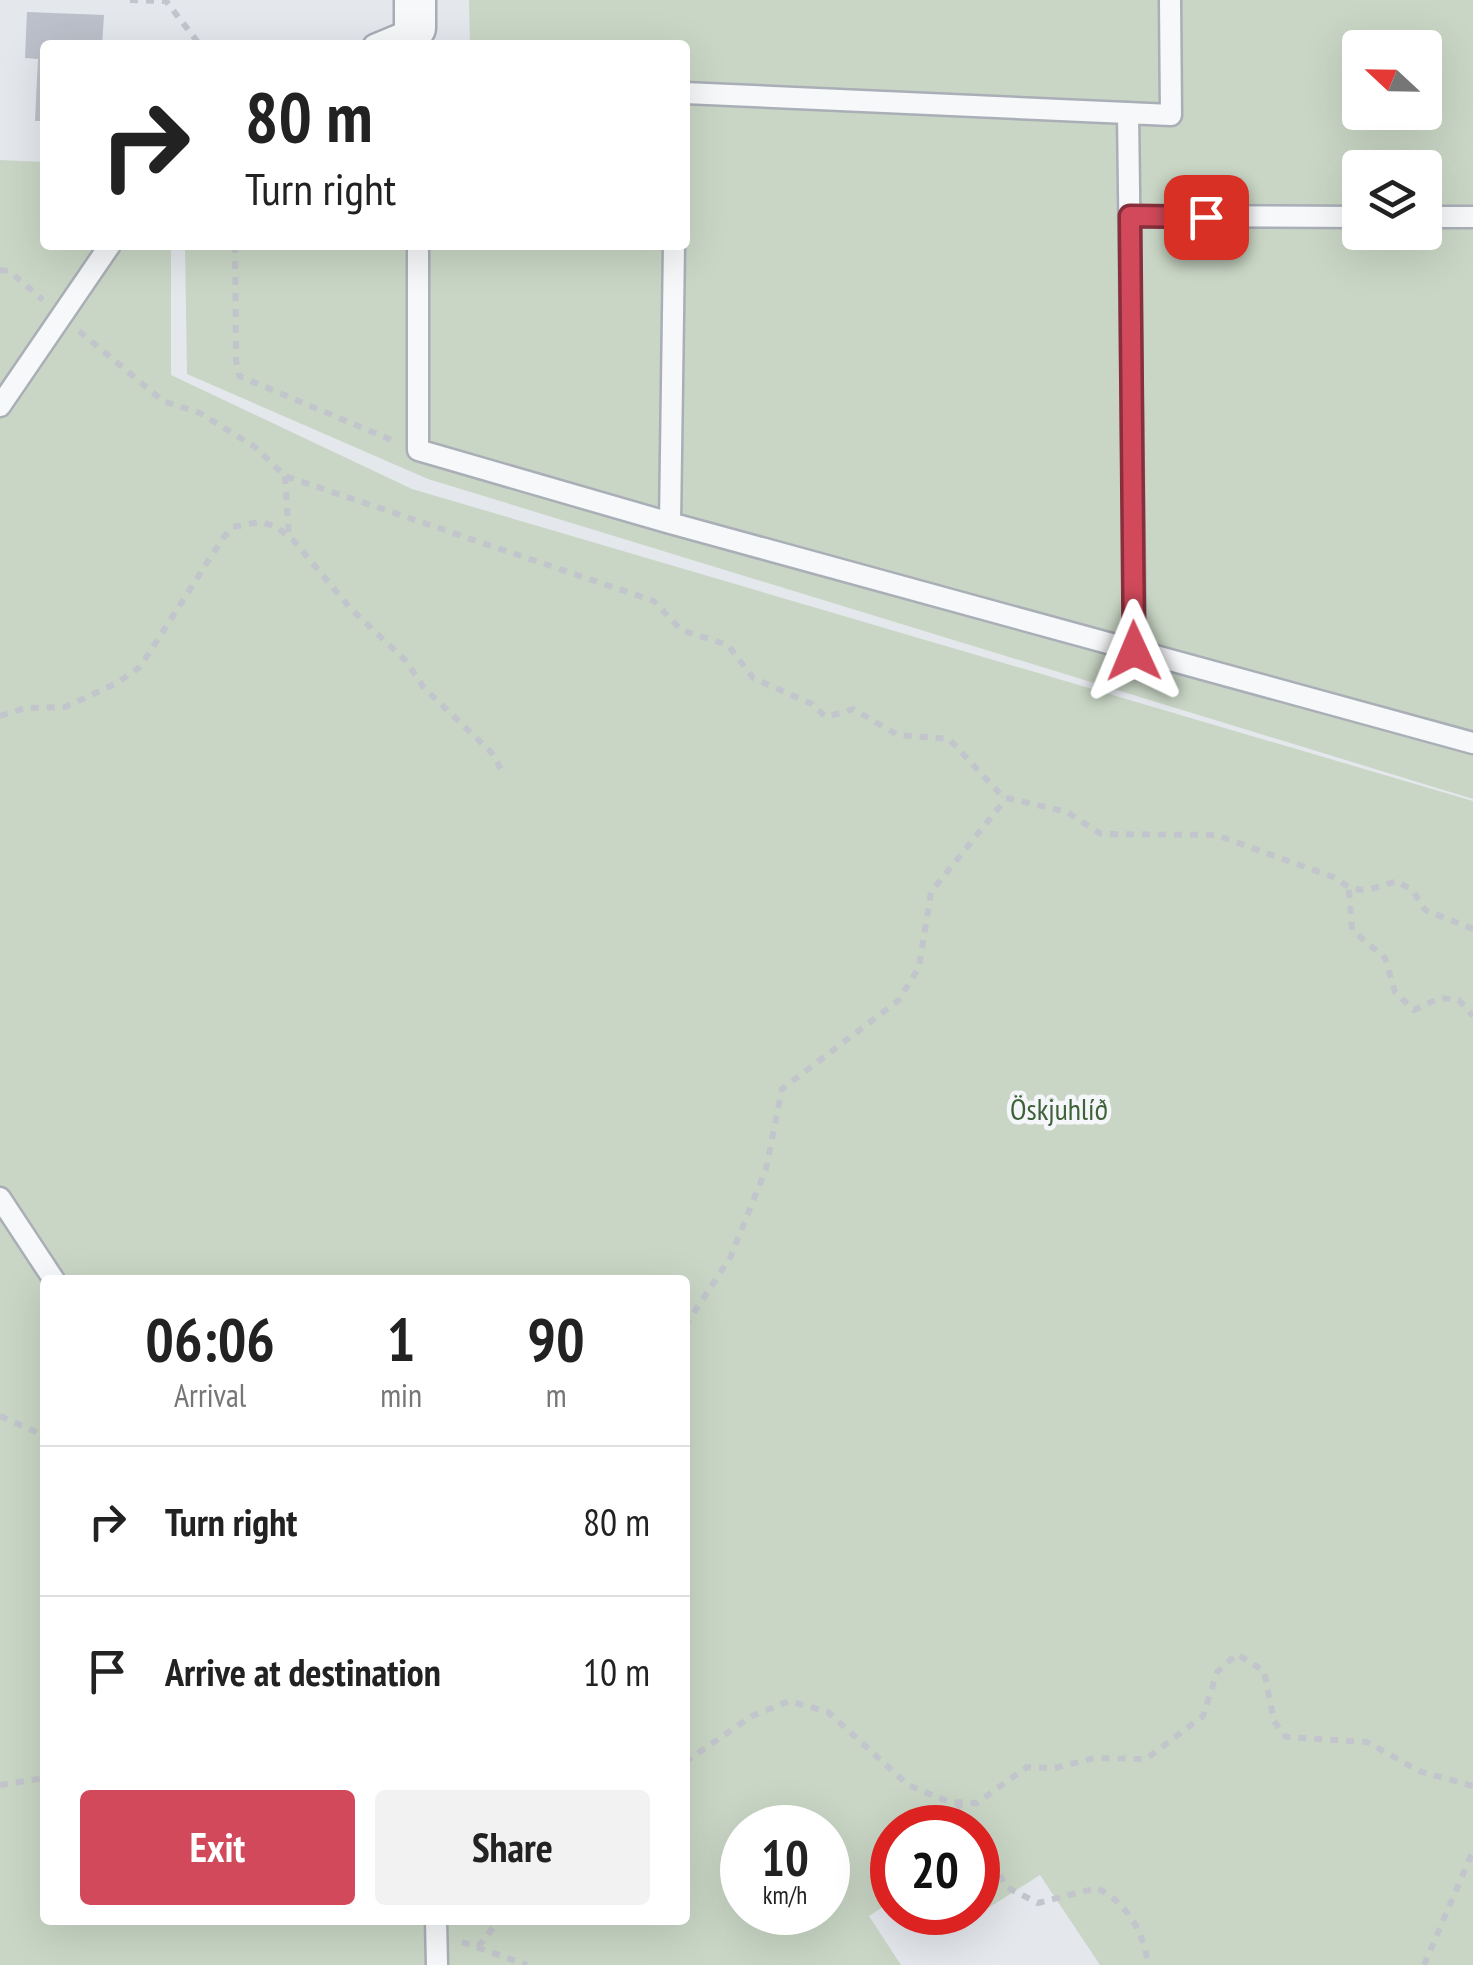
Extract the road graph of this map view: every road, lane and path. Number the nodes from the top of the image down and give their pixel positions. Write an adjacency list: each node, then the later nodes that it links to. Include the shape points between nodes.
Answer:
1 (130, 0): 4 (path, via 166,1)
2 (1170, 0): 7 (lane, via 1170,115)
3 (415, 24): 5 (lane)
4 (196, 40)
5 (384, 40)
6 (690, 93): 7 (lane)
7 (1128, 113): 8 (lane)
8 (1130, 216): 9 (lane); 23 (lane)
9 (1342, 217)
10 (1442, 217): 11 (lane)
11 (1473, 218)
12 (106, 250): 17 (lane)
13 (235, 250): 19 (path, via 240,376)
14 (418, 250): 19 (lane)
15 (674, 250): 21 (lane)
16 (0, 270): 17 (path)
17 (61, 314): 18 (lane); 20 (path, via 163,401 200,413 255,446)
18 (0, 406)
19 (418, 450): 21 (lane)
20 (285, 476): 22 (path); 27 (path, via 654,601 681,630 728,645 752,678 826,716 853,709 898,735 949,739)
21 (670, 523): 23 (lane)
22 (289, 537): 24 (path, via 263,522 233,527 140,667 65,706); 26 (path)
23 (1134, 651): 25 (lane)
24 (0, 716)
25 (1473, 743)
26 (501, 769)
27 (1003, 797): 28 (path, via 1067,812 1101,834 1216,835 1336,878); 33 (path, via 931,892 920,968 899,1000 782,1089 766,1169 730,1258)
28 (1349, 890): 29 (path, via 1397,881 1425,910); 30 (path, via 1352,930 1384,958 1395,992 1414,1010 1440,998 1459,1000)
29 (1473, 930)
30 (1473, 1016)
31 (0, 1198): 32 (lane)
32 (51, 1275)
33 (690, 1318)
34 (0, 1416): 35 (path)
35 (40, 1434)
36 (690, 1759): 40 (path, via 752,1716 789,1701 828,1712 908,1785)
37 (40, 1779): 38 (path)
38 (0, 1785)
39 (1473, 1786): 40 (path, via 1419,1771 1367,1742 1286,1737 1274,1721 1264,1671 1237,1654 1218,1672 1204,1716 1146,1760 1094,1758 1027,1767 976,1803)
40 (956, 1802): 41 (path)
41 (958, 1805)
42 (1473, 1851): 50 (path)
43 (1000, 1876): 49 (path, via 1006,1887 1038,1903 1098,1888 1115,1896 1146,1943)
44 (495, 1925): 46 (path)
45 (437, 1927): 46 (path); 47 (lane)
46 (478, 1947): 48 (path)
47 (437, 1965)
48 (527, 1965)
49 (1148, 1965)
50 (1424, 1965)

